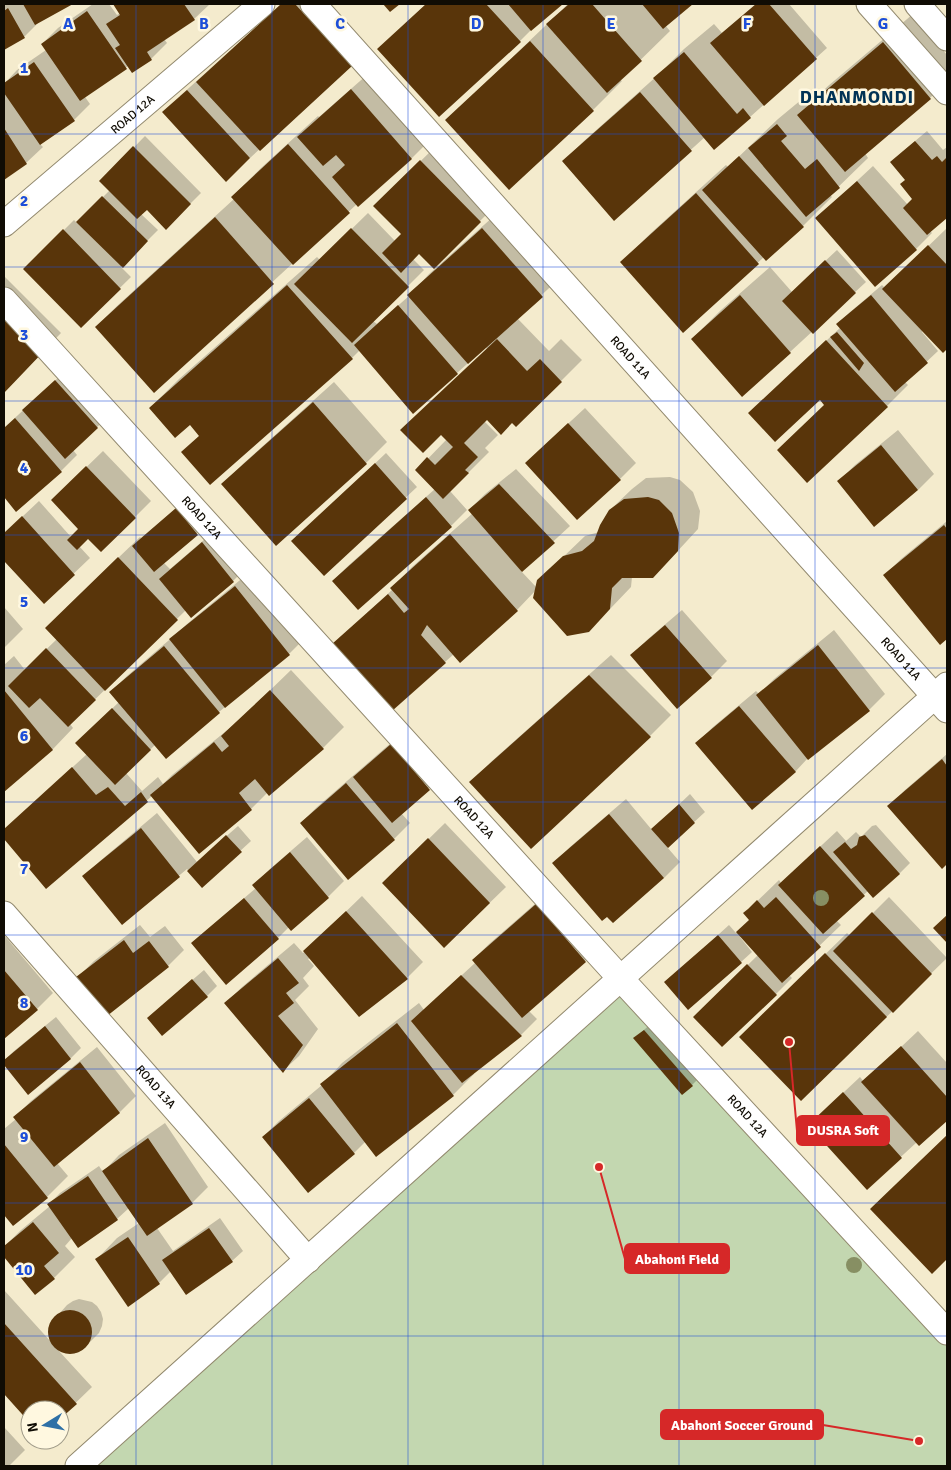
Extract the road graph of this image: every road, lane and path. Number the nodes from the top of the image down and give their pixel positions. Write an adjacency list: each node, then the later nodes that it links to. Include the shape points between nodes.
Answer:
1 (262, 4): 7 (street, ROAD 12A)
2 (313, 4): 9 (street, ROAD 11A)
3 (869, 4): 6 (street)
4 (916, 4): 5 (street)
5 (947, 38)
6 (947, 92)
7 (4, 224)
8 (4, 300): 11 (street, ROAD 12A)
9 (943, 697): 11 (street)
10 (4, 914): 12 (street, ROAD 13A)
11 (620, 979): 12 (street); 13 (street, ROAD 12A)
12 (308, 1260): 14 (street)
13 (947, 1332)
14 (78, 1466)

